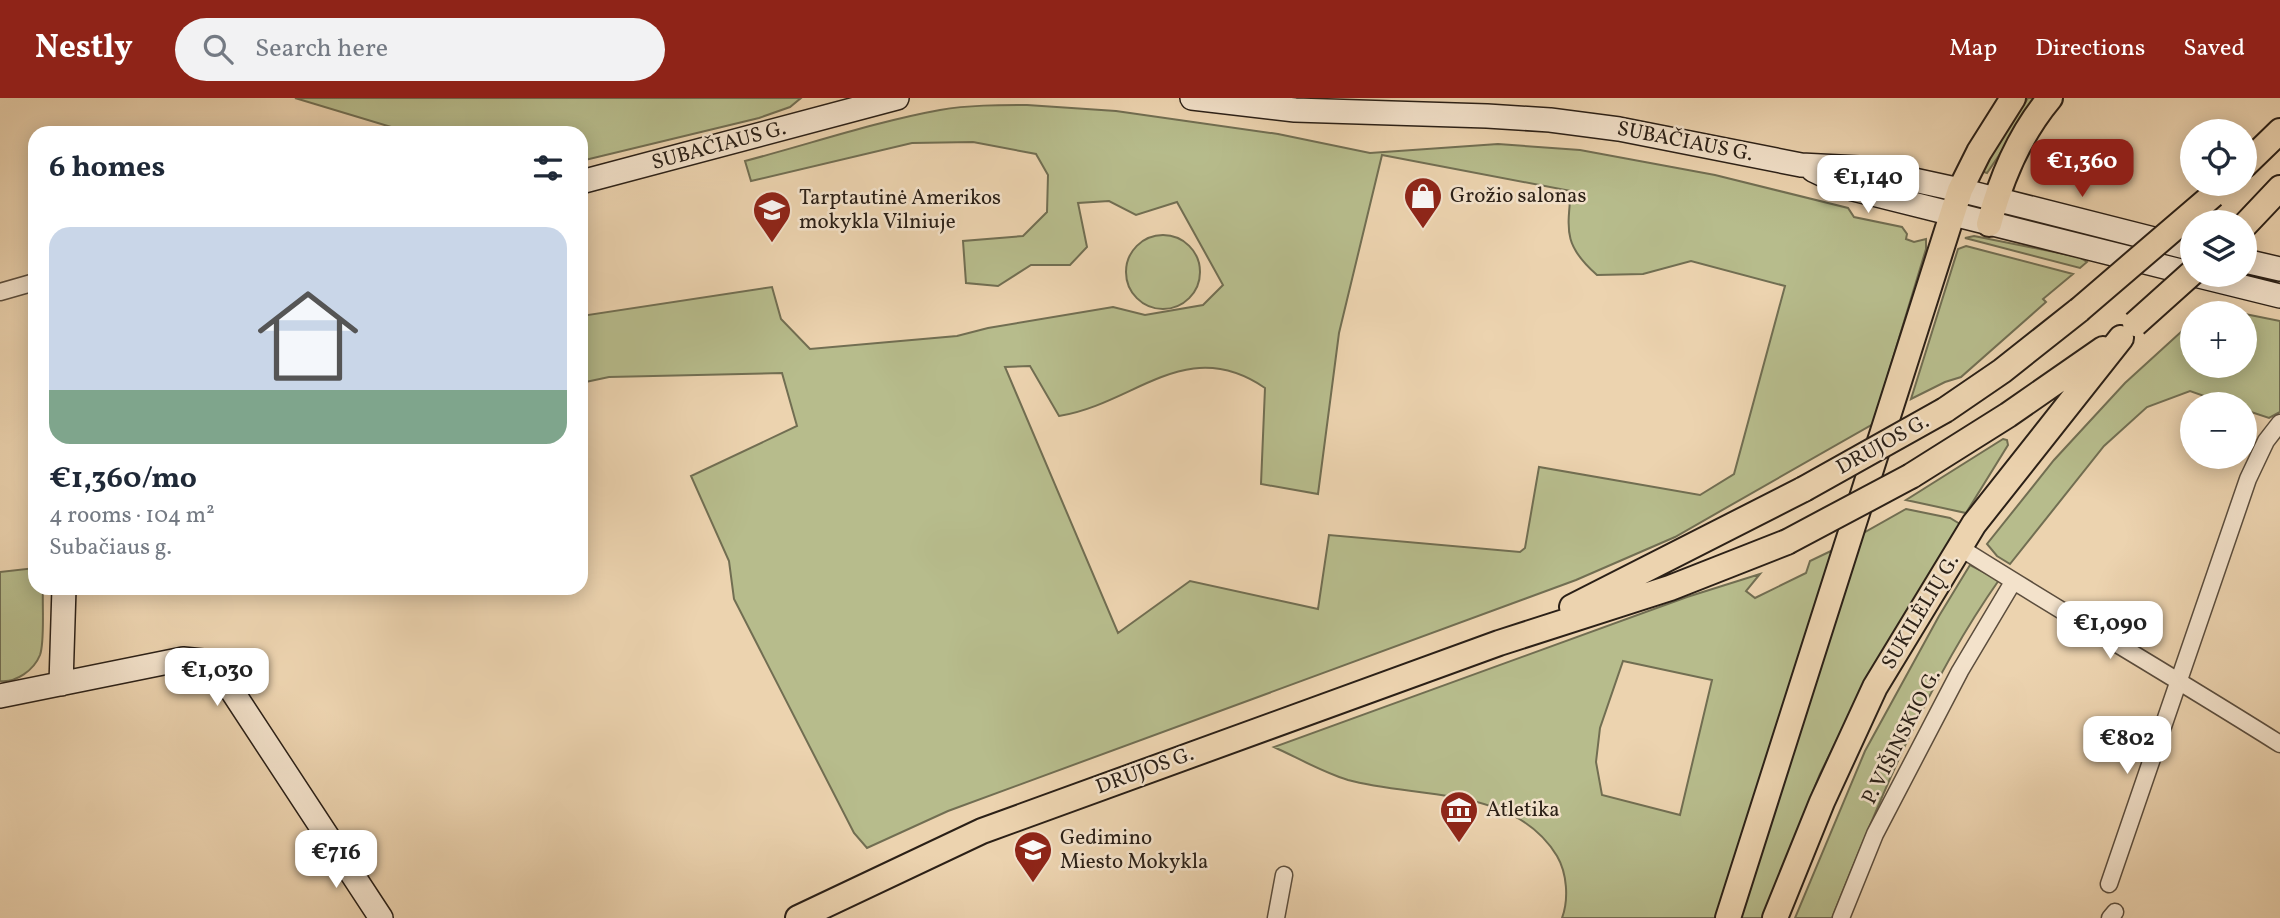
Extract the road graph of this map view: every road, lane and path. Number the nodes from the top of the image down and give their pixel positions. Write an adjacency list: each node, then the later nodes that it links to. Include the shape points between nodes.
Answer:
1 (897, 98): 5 (main road, SUBAČIAUS G.)
2 (1192, 98): 9 (main road, SUBAČIAUS G., via 1295,110 1550,120)
3 (2013, 98): 12 (main road)
4 (2050, 98): 14 (main road, via 2019,144)
5 (838, 105): 10 (main road, SUBAČIAUS G., via 703,151)
6 (2280, 114): 7 (main road)
7 (2274, 138): 8 (main road)
8 (2257, 154)
9 (1801, 165): 12 (main road, SUBAČIAUS G., via 1859,168); 16 (main road, SUBAČIAUS G., via 1853,189)
10 (588, 180)
11 (2280, 188): 15 (main road)
12 (1960, 190): 14 (main road, SUBAČIAUS G.); 16 (main road)
13 (2212, 196): 32 (main road, DRUJOS G., bridge, via 2079,310 1945,410 1804,489)
14 (1995, 200): 17 (main road); 18 (main road, SUBAČIAUS G.)
15 (2257, 212)
16 (1953, 214): 17 (main road, SUBAČIAUS G.); 42 (main road)
17 (1989, 224): 21 (main road, SUBAČIAUS G.)
18 (2180, 246)
19 (2257, 264): 20 (main road)
20 (2280, 270)
21 (2180, 271)
22 (28, 284): 25 (street)
23 (2180, 286): 27 (main road, DRUJOS G., bridge)
24 (2245, 287): 26 (main road, SUBAČIAUS G.)
25 (0, 292)
26 (2280, 296)
27 (2128, 331): 29 (main road, SUKILĖLIŲ G.); 32 (main road, DRUJOS G., bridge, via 1911,476 1787,542 1670,588)
28 (2280, 423): 33 (street, via 2248,480)
29 (1959, 547): 30 (street); 43 (main road, SUKILĖLIŲ G., via 1875,687)
30 (2013, 582): 33 (street); 44 (street, P. VIŠINSKIO G., via 1960,671 1875,834)
31 (64, 595): 34 (main road)
32 (1499, 643): 40 (main road, DRUJOS G., via 982,831)
33 (2180, 680): 36 (street); 38 (street)
34 (61, 684): 35 (main road); 39 (main road, via 183,659 214,662)
35 (0, 696)
36 (2280, 744)
37 (1284, 874): 41 (street)
38 (2109, 884)
39 (381, 918)
40 (798, 918)
41 (1276, 918)
42 (1728, 918)
43 (1776, 918)
44 (1841, 918)

